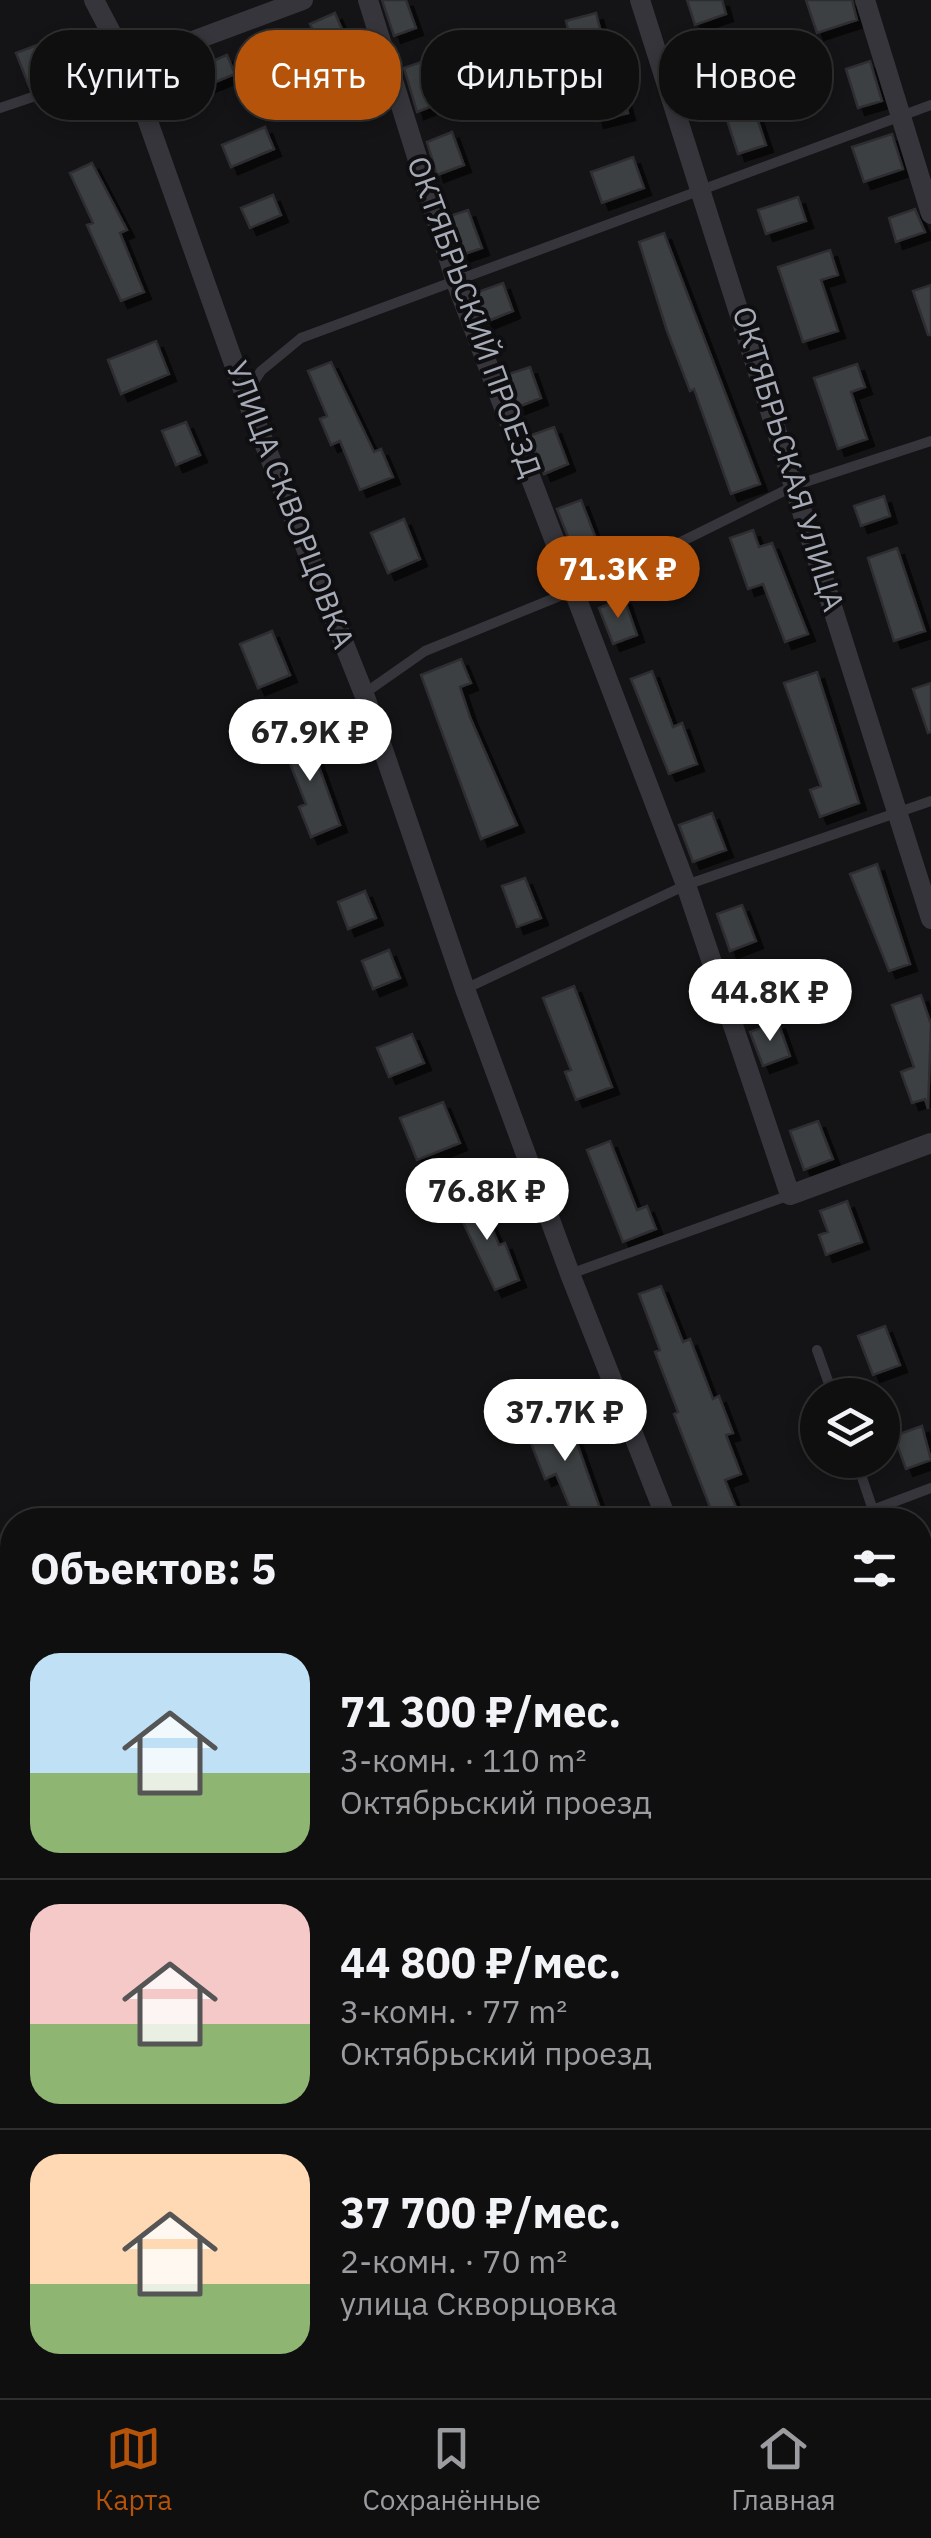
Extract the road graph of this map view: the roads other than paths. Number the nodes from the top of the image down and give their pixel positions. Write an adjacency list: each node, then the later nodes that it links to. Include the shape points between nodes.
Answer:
1 (94, 0): 6 (street, УЛИЦА СКВОРЦОВКА)
2 (302, 0): 7 (street)
3 (368, 0): 15 (street, ОКТЯБРЬСКИЙ ПРОЕЗД)
4 (640, 0): 13 (street, ОКТЯБРЬСКАЯ УЛИЦА)
5 (865, 0): 11 (street)
6 (110, 30)
7 (215, 32)
8 (30, 98): 10 (lane)
9 (931, 105): 11 (lane)
10 (0, 108)
11 (900, 116): 13 (lane); 14 (street)
12 (148, 120): 16 (street, УЛИЦА СКВОРЦОВКА)
13 (704, 192): 15 (lane); 18 (street, ОКТЯБРЬСКАЯ УЛИЦА)
14 (931, 214)
15 (456, 282): 16 (lane, via 301,338 261,370); 19 (street, ОКТЯБРЬСКИЙ ПРОЕЗД)
16 (246, 395): 20 (street, УЛИЦА СКВОРЦОВКА)
17 (931, 441): 18 (lane)
18 (796, 485): 19 (lane); 22 (street, ОКТЯБРЬСКАЯ УЛИЦА)
19 (574, 590): 20 (lane, via 426,651); 23 (street, ОКТЯБРЬСКИЙ ПРОЕЗД)
20 (364, 694): 25 (street, УЛИЦА СКВОРЦОВКА)
21 (931, 802): 22 (lane)
22 (898, 812): 23 (lane); 24 (street, ОКТЯБРЬСКАЯ УЛИЦА)
23 (686, 886): 25 (lane); 27 (street, ОКТЯБРЬСКИЙ ПРОЕЗД)
24 (931, 919)
25 (465, 989): 28 (street, УЛИЦА СКВОРЦОВКА)
26 (931, 1143): 27 (street)
27 (790, 1196): 28 (lane)
28 (570, 1274): 33 (street, УЛИЦА СКВОРЦОВКА)
29 (817, 1350): 30 (lane)
30 (827, 1378)
31 (862, 1478): 34 (lane)
32 (931, 1488): 35 (lane)
33 (662, 1508)
34 (872, 1508)
35 (878, 1508)

